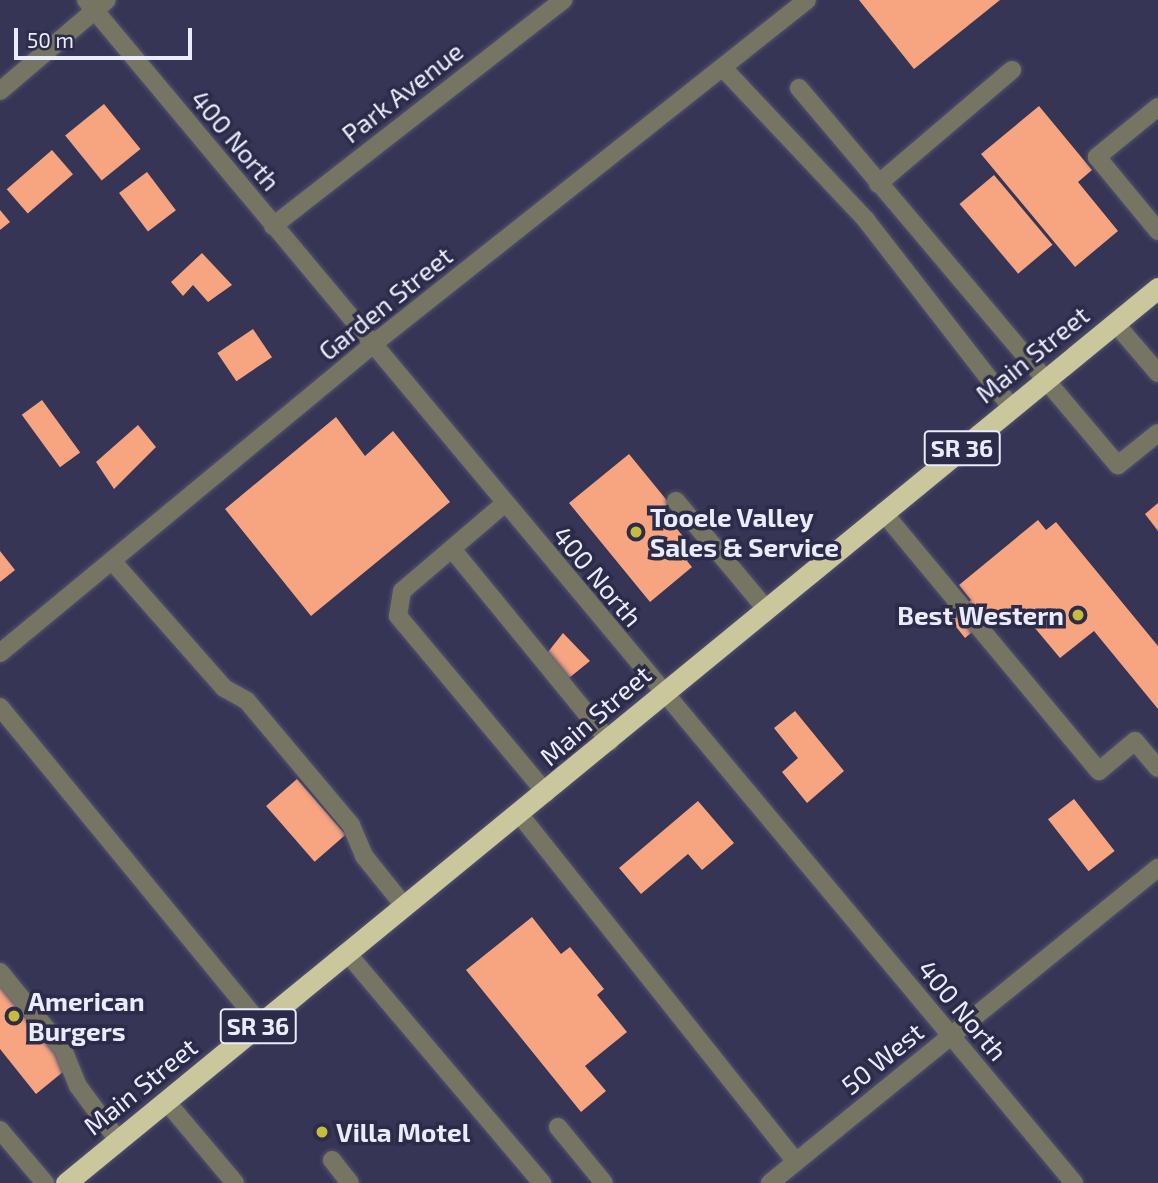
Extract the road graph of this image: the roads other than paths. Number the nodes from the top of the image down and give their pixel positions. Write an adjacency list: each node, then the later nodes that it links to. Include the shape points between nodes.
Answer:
1 (563, 0): 10 (street, Park Avenue)
2 (806, 0): 4 (street, Garden Street)
3 (96, 4): 7 (street); 10 (street, 400 North)
4 (723, 68): 14 (street, Garden Street); 17 (street, via 866,220)
5 (1012, 70): 9 (street)
6 (799, 88): 9 (street)
7 (0, 91)
8 (1158, 107): 11 (street, via 1097,157)
9 (878, 184): 16 (street)
10 (273, 226): 14 (street, 400 North)
11 (1158, 231)
12 (1158, 288): 13 (highway, Main Street / SR 36)
13 (1115, 323): 15 (street); 16 (highway, Main Street / SR 36)
14 (372, 345): 20 (street, 400 North); 23 (street, Garden Street)
15 (1158, 373)
16 (1042, 382): 17 (highway, Main Street / SR 36); 18 (street, via 1118,465)
17 (1011, 407): 21 (highway, Main Street / SR 36)
18 (1158, 433)
19 (676, 501): 25 (street)
20 (504, 504): 22 (street); 28 (street, 400 North)
21 (883, 512): 24 (street); 25 (highway, Main Street / SR 36)
22 (452, 549): 30 (street); 32 (street, via 402,592 398,616)
23 (113, 562): 27 (street, Garden Street); 35 (street, via 224,688 247,701 351,825 364,856)
24 (962, 607)
25 (765, 608): 28 (highway, Main Street / SR 36)
26 (978, 626): 31 (street, via 1099,771 1135,741)
27 (0, 653)
28 (662, 694): 30 (highway, Main Street / SR 36); 39 (street, 400 North)
29 (0, 707): 38 (street)
30 (610, 742): 32 (highway, Main Street / SR 36)
31 (1158, 768)
32 (546, 793): 33 (highway, Main Street / SR 36)
33 (520, 815): 35 (highway, Main Street / SR 36); 45 (street)
34 (1158, 868): 39 (street, 50 West)
35 (405, 907): 36 (highway, Main Street / SR 36)
36 (347, 953): 38 (highway, Main Street / SR 36); 50 (street)
37 (0, 972): 43 (street, via 63,1049 78,1086)
38 (260, 1024): 40 (highway, Main Street / SR 36)
39 (951, 1035): 45 (street, 50 West); 53 (street, 400 North)
40 (166, 1101): 43 (highway, Main Street / SR 36); 48 (street)
41 (558, 1128): 51 (street)
42 (0, 1130): 46 (street)
43 (118, 1140): 47 (highway, Main Street / SR 36)
44 (332, 1160): 49 (street)
45 (796, 1162): 52 (street, 50 West)
46 (45, 1183)
47 (66, 1183)
48 (235, 1183)
49 (350, 1183)
50 (542, 1183)
51 (604, 1183)
52 (771, 1183)
53 (1074, 1183)

